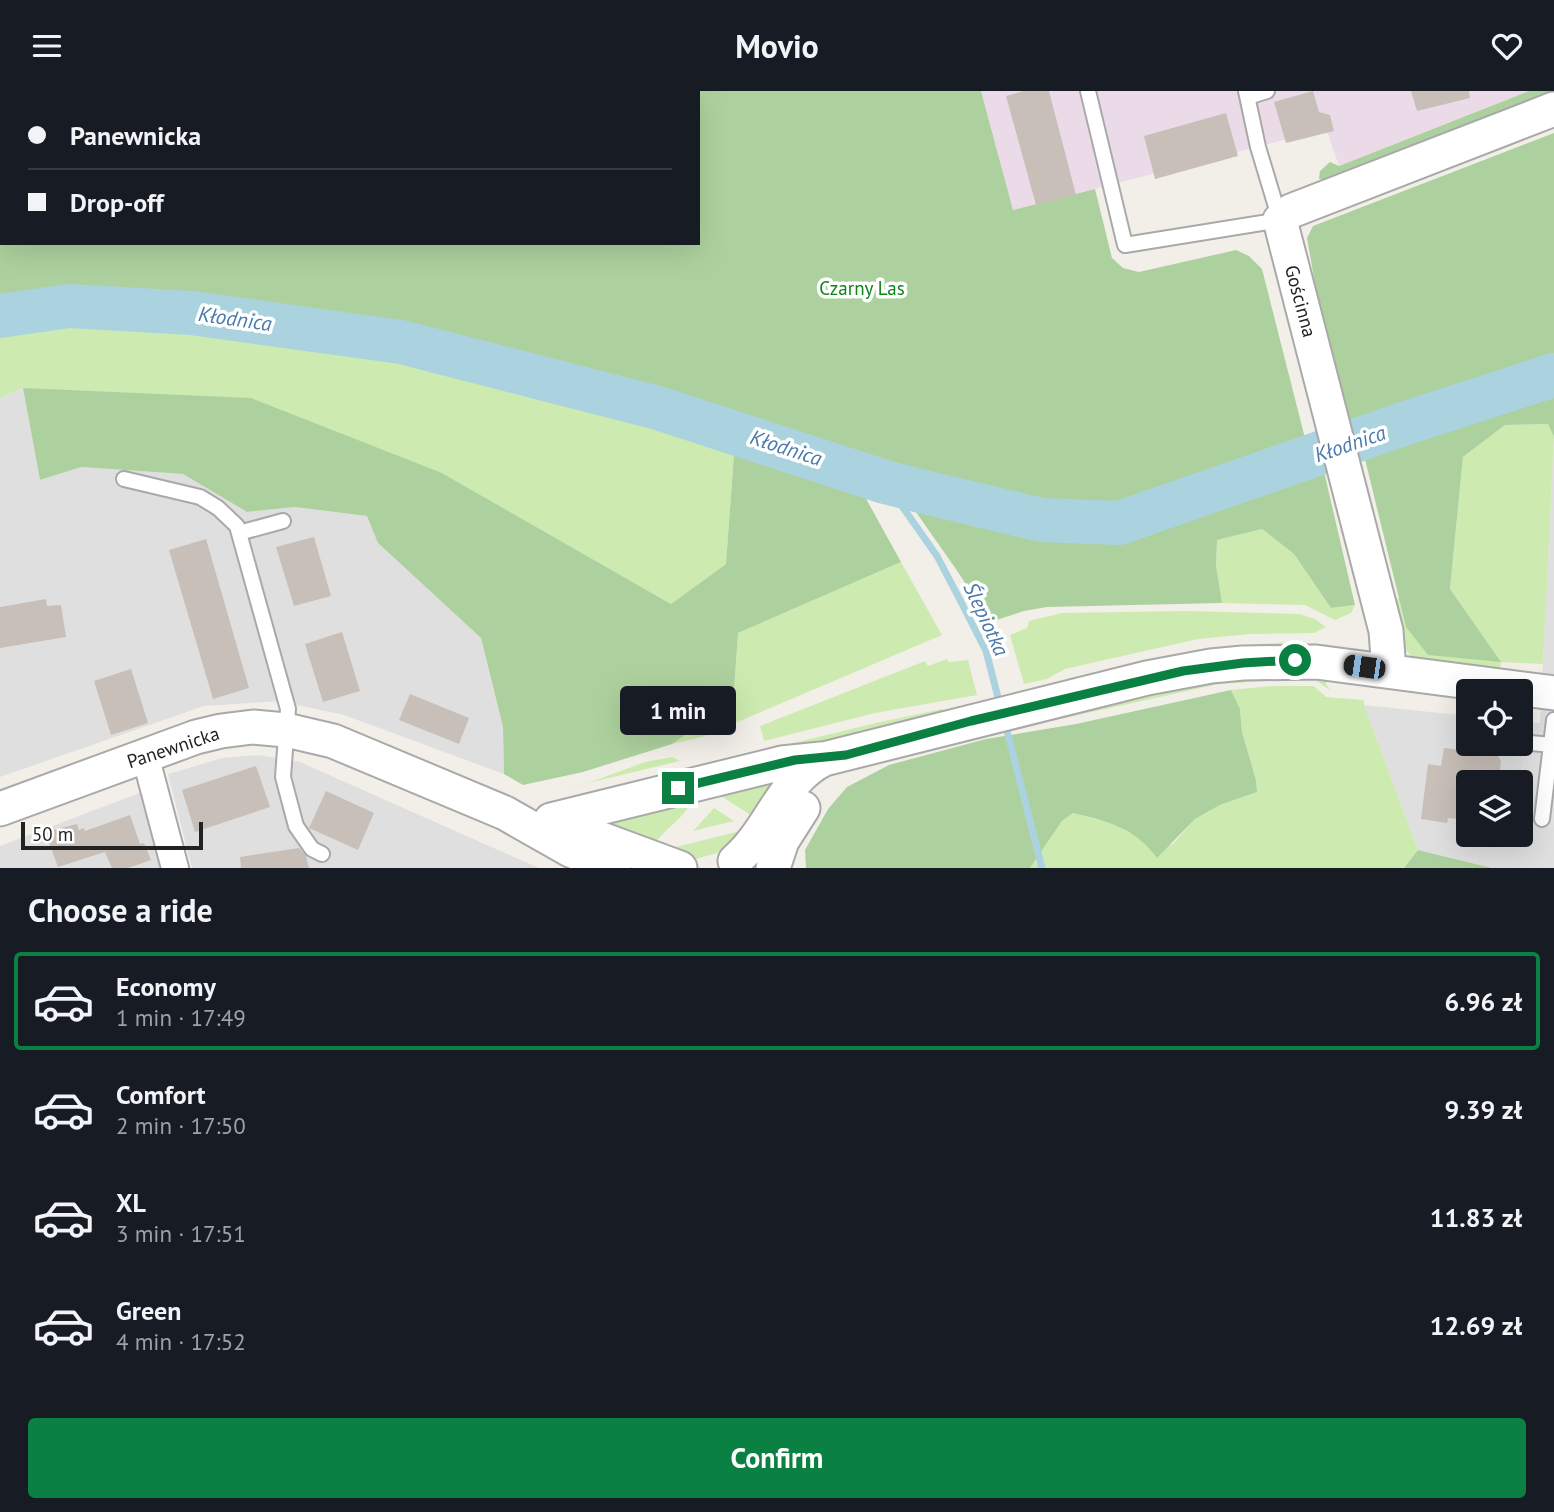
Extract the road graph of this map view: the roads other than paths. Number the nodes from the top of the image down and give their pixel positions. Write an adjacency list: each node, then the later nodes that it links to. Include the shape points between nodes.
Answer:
1 (1088, 91): 5 (lane, via 1125,245)
2 (1267, 91): 3 (lane)
3 (1247, 94): 5 (lane)
4 (1554, 109): 5 (street, via 1291,211)
5 (1280, 220): 9 (street, Gościnna, via 1386,631)
6 (124, 479): 8 (lane, via 200,497 218,508)
7 (283, 521): 8 (lane)
8 (239, 533): 12 (lane, via 288,709)
9 (1390, 671): 10 (street); 16 (street, via 1295,660 1211,666)
10 (1554, 694)
11 (1554, 720): 14 (lane)
12 (286, 730): 15 (street, Panewnicka, via 253,727 221,731); 18 (street, Panewnicka, via 333,740); 21 (lane, via 284,777 296,826 312,849)
13 (1533, 743): 14 (lane)
14 (1551, 745): 19 (lane)
15 (145, 755): 17 (street, Panewnicka); 24 (street)
16 (835, 757): 20 (street, via 795,760); 23 (street, via 815,763 793,782 763,831); 27 (street, via 782,841)
17 (0, 809)
18 (505, 813): 20 (street, Panewnicka); 22 (street, Panewnicka)
19 (1542, 819)
20 (551, 820): 26 (street, Panewnicka)
21 (322, 854)
22 (581, 859): 25 (street, Panewnicka)
23 (734, 866)
24 (175, 868)
25 (614, 868)
26 (680, 868)
27 (773, 868)

